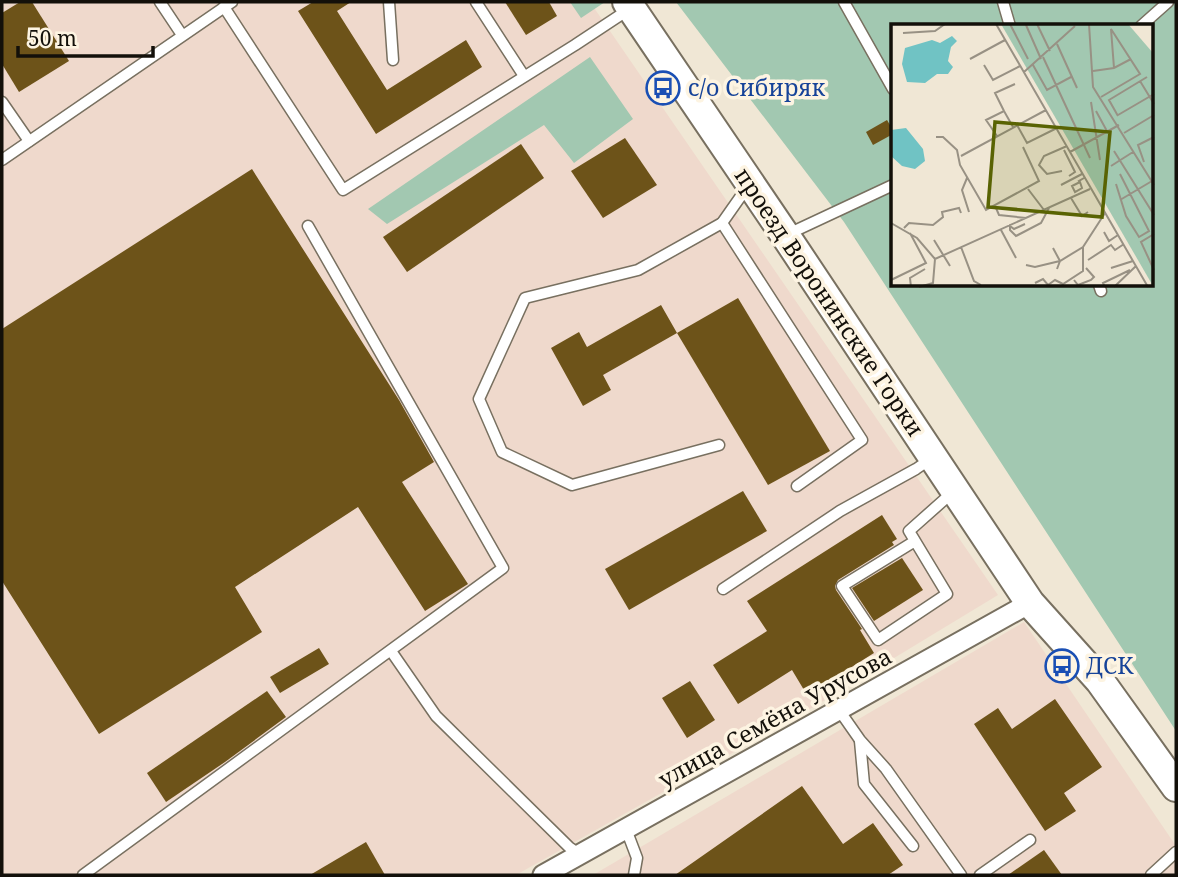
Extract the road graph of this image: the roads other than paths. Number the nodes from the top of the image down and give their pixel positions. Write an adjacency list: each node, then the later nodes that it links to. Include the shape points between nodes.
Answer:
1 (159, 2): 11 (lane)
2 (389, 2): 12 (lane)
3 (476, 2): 13 (lane)
4 (844, 2): 14 (lane)
5 (1003, 2): 9 (lane)
6 (1164, 3): 10 (lane)
7 (228, 4): 11 (lane); 13 (lane, via 342,190)
8 (629, 5): 13 (lane); 18 (street, проезд Воронинские Горки)
9 (1009, 24)
10 (1143, 24)
11 (182, 35): 16 (lane)
12 (393, 60)
13 (524, 76)
14 (891, 85)
15 (2, 102): 16 (lane)
16 (29, 141): 17 (lane)
17 (2, 160)
18 (750, 183): 20 (lane); 22 (street, проезд Воронинские Горки)
19 (891, 186): 22 (lane)
20 (722, 223): 23 (lane, via 638,270 525,298 479,399 502,452 572,485); 25 (lane, via 862,440)
21 (308, 226): 30 (lane, via 503,568)
22 (785, 235): 24 (street, проезд Воронинские Горки)
23 (719, 445)
24 (933, 458): 26 (street, проезд Воронинские Горки); 28 (lane, via 840,511)
25 (797, 486)
26 (954, 490): 27 (lane, via 909,531); 29 (street, проезд Воронинские Горки)
27 (915, 541): 27 (lane, via 947,594 878,640 842,586)
28 (723, 589)
29 (1030, 603): 31 (street, улица Семёна Урусова); 33 (street, проезд Воронинские Горки, via 1100,681)
30 (391, 651): 38 (lane, via 436,716); 39 (lane)
31 (839, 710): 32 (lane); 34 (street, улица Семёна Урусова)
32 (860, 740): 36 (lane, via 864,784); 42 (lane)
33 (1176, 787)
34 (626, 829): 38 (street, улица Семёна Урусова); 41 (lane, via 637,858)
35 (1030, 840): 43 (lane)
36 (913, 846)
37 (1176, 852): 44 (lane)
38 (580, 855): 40 (street, улица Семёна Урусова)
39 (83, 875)
40 (543, 875)
41 (634, 875)
42 (961, 875)
43 (980, 875)
44 (1151, 875)

